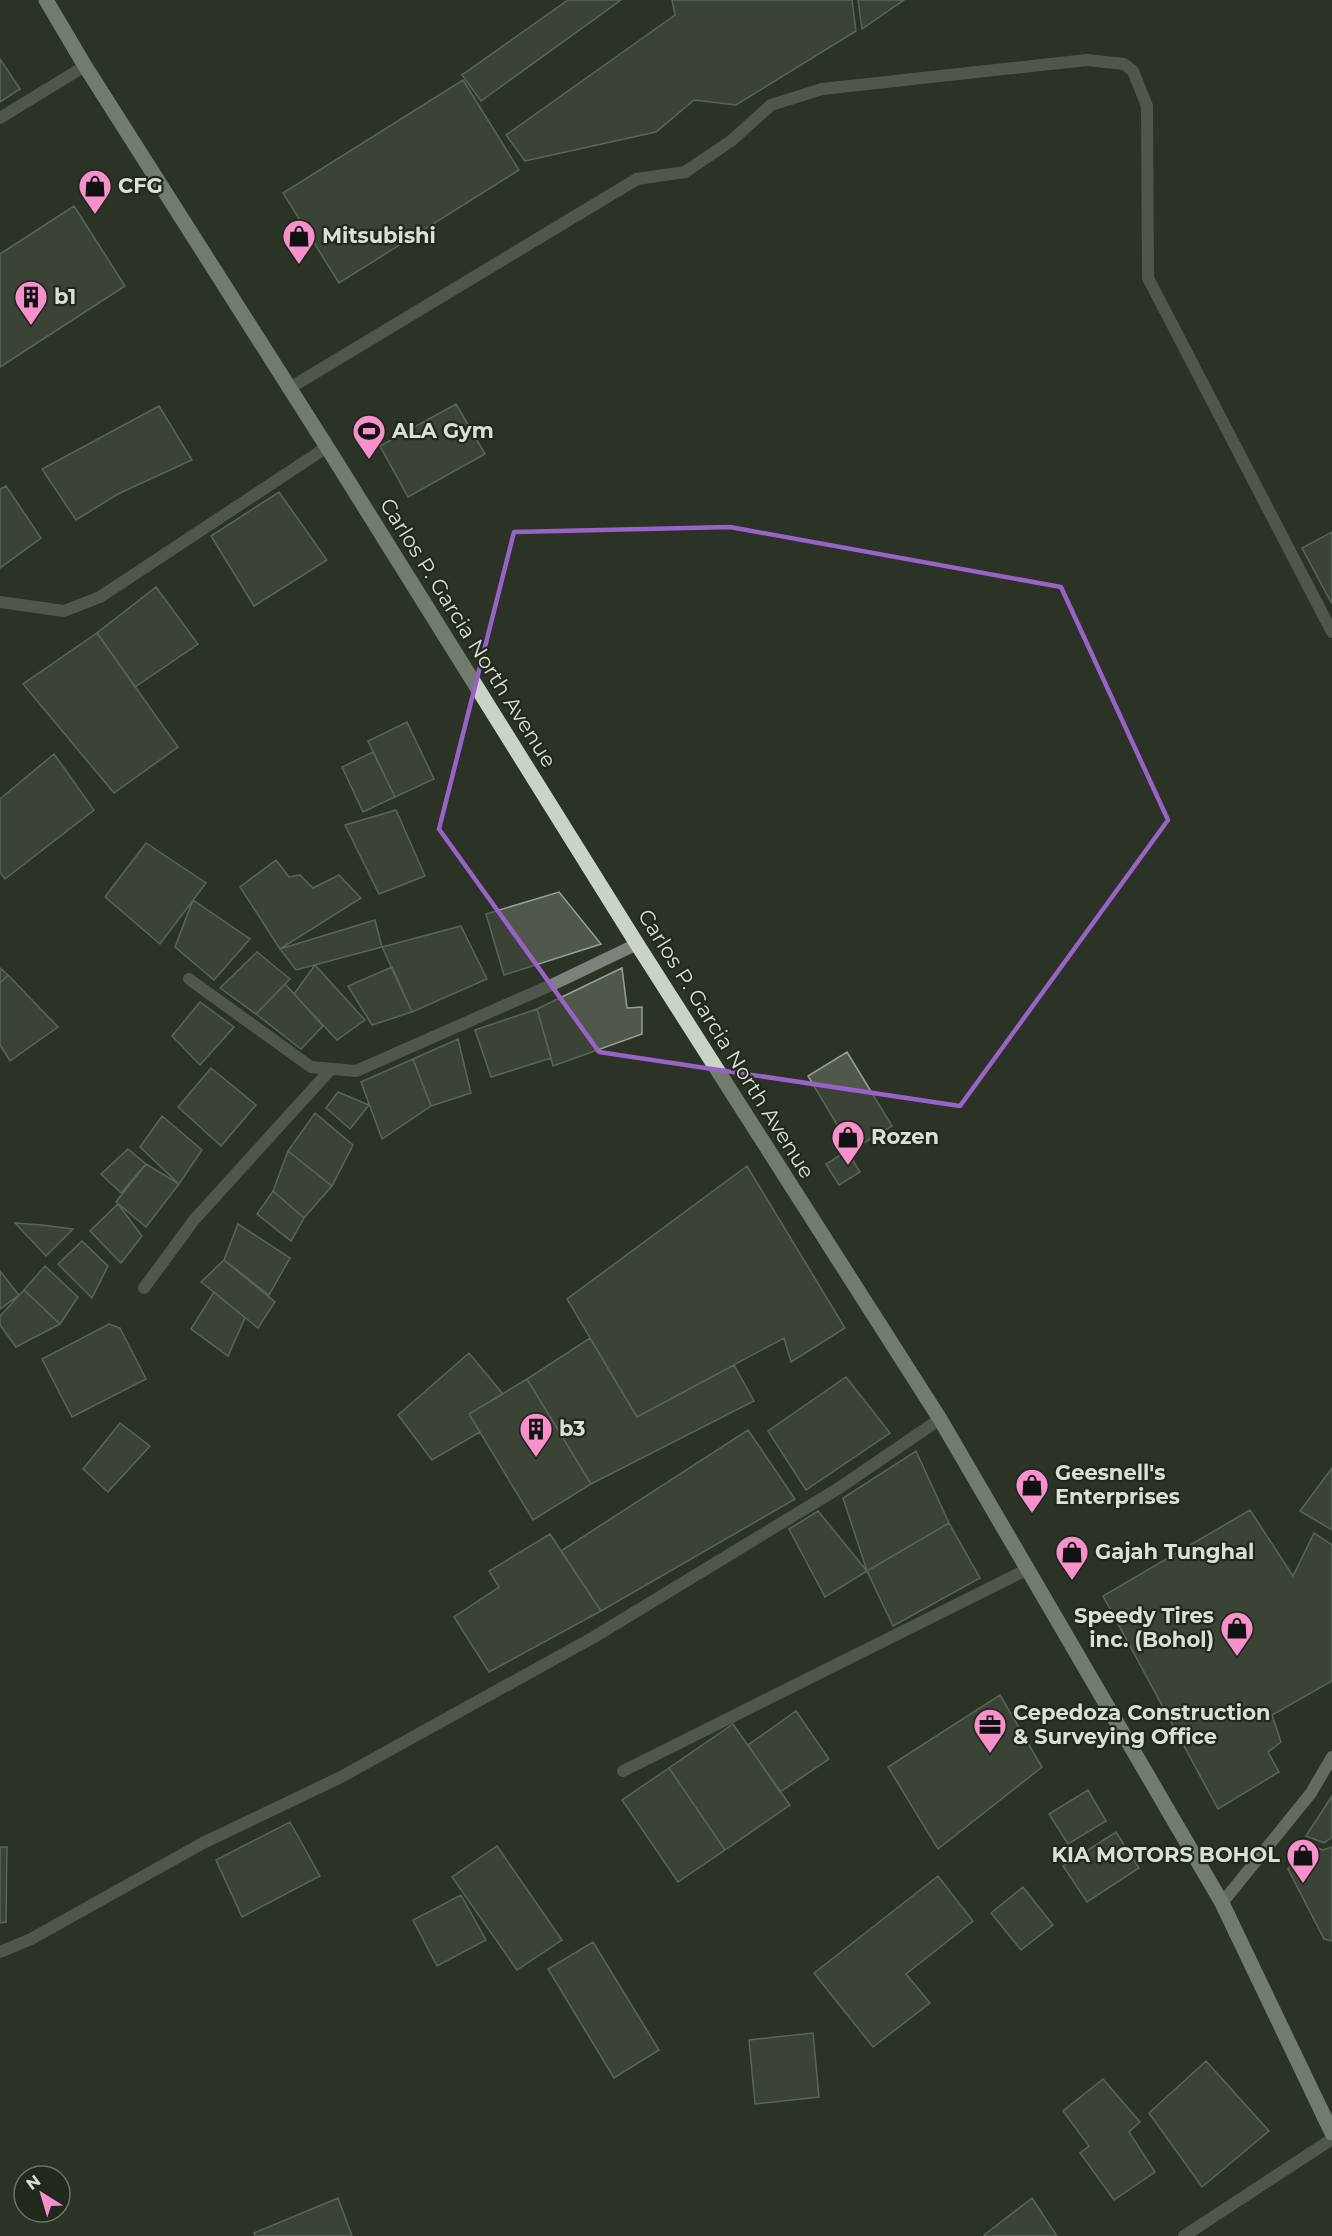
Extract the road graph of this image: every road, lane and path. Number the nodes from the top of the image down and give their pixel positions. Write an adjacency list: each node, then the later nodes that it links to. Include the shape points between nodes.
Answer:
1 (46, 0): 2 (main road, Carlos P. Garcia North Avenue)
2 (84, 66): 3 (street); 4 (main road, Carlos P. Garcia North Avenue)
3 (0, 118)
4 (288, 389): 5 (main road, Carlos P. Garcia North Avenue); 7 (street, via 637,180 685,172 731,141 771,105 833,88 1087,60 1124,64 1133,72 1147,106 1148,278)
5 (327, 447): 6 (street, via 100,597 64,611); 8 (main road, Carlos P. Garcia North Avenue)
6 (0, 602)
7 (1332, 632)
8 (637, 944): 10 (street, via 356,1071); 12 (main road, Carlos P. Garcia North Avenue)
9 (189, 979): 10 (street, via 311,1067)
10 (331, 1069): 11 (street, via 194,1220)
11 (144, 1288)
12 (940, 1419): 13 (main road, Carlos P. Garcia North Avenue); 17 (street, via 839,1488 594,1637 341,1777 203,1843 31,1939)
13 (1028, 1569): 15 (street); 16 (main road, Carlos P. Garcia North Avenue)
14 (1332, 1757): 16 (main road, via 1311,1793)
15 (623, 1771)
16 (1222, 1903): 18 (main road, Carlos P. Garcia North Avenue)
17 (0, 1952)
18 (1332, 2133)
19 (1332, 2139): 20 (street)
20 (1184, 2236)

